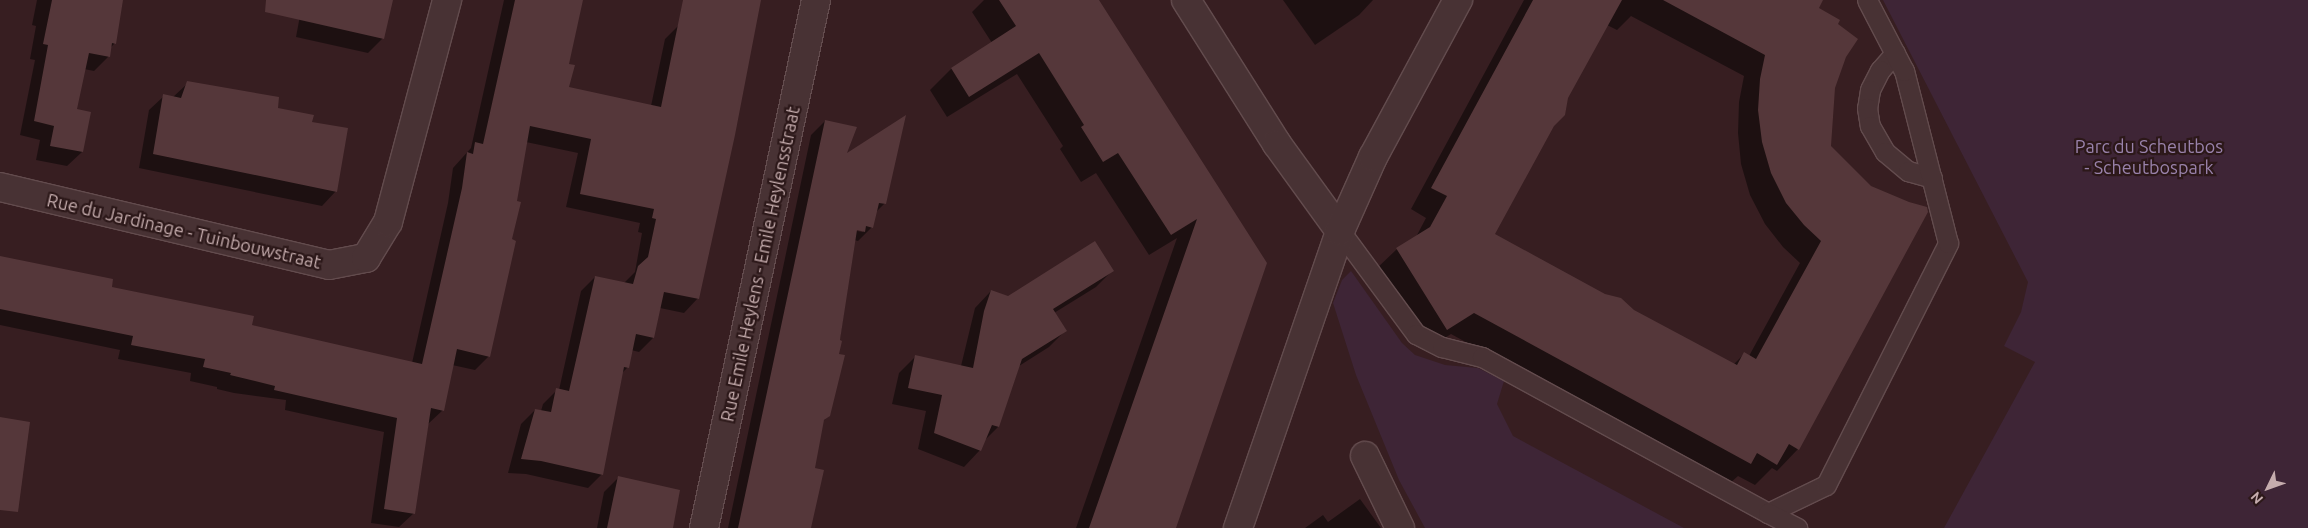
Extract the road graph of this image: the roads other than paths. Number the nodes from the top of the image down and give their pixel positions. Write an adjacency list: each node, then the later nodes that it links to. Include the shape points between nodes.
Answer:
1 (447, 0): 8 (street, Rue du Jardinage - Tuinbouwstraat, via 388,222 366,258 329,265)
2 (816, 0): 12 (street, Rue Emile Heylens - Emile Heylensstraat)
3 (1186, 0): 9 (street, via 1277,144)
4 (1458, 0): 9 (street, via 1373,157)
5 (1867, 0): 6 (lane)
6 (1896, 53): 7 (lane, via 1904,71); 7 (lane, via 1880,70 1870,90 1867,108 1870,126 1885,152 1908,171)
7 (1932, 178): 11 (lane, via 1948,243 1826,485)
8 (0, 187)
9 (1340, 231): 11 (lane, via 1416,334 1442,347 1482,357); 13 (street)
10 (1364, 456): 14 (street)
11 (1768, 513): 15 (lane)
12 (704, 528)
13 (1238, 528)
14 (1400, 528)
15 (1796, 528)

